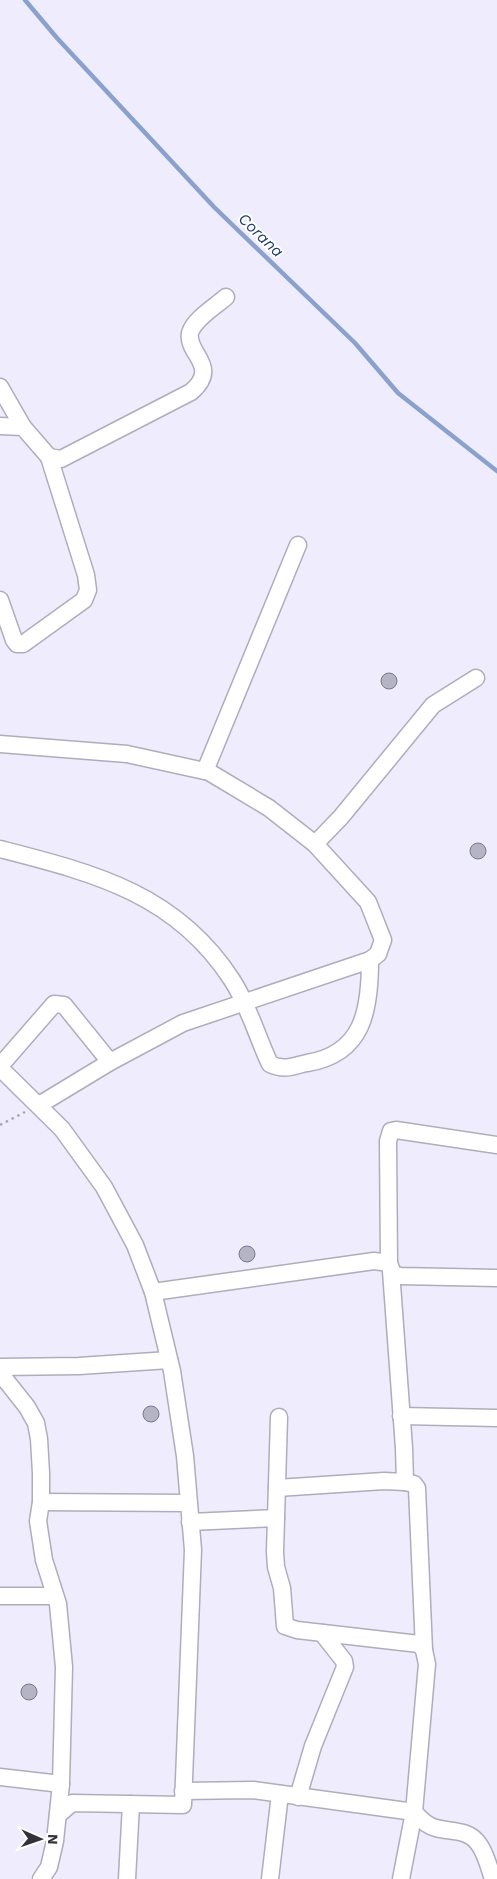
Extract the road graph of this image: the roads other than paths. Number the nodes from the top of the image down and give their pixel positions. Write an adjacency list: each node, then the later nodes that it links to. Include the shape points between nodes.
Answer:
1 (226, 297): 5 (street, via 190,332 192,344 203,364 199,386 73,455 61,459)
2 (0, 387): 4 (street)
3 (0, 426): 4 (street)
4 (22, 427): 5 (street)
5 (49, 456): 7 (street, via 86,575 87,595 23,644 14,640)
6 (298, 544): 10 (street)
7 (0, 600)
8 (476, 678): 11 (street, via 434,705)
9 (0, 744): 10 (street, via 127,754)
10 (205, 771): 11 (street, via 269,808)
11 (315, 844): 13 (street, via 368,902 383,940 378,954)
12 (0, 848): 14 (street, via 85,871 150,899 216,956)
13 (370, 960): 14 (street); 14 (street, via 370,988 358,1033 338,1054 326,1059 281,1069 270,1064)
14 (244, 1003): 15 (street, via 183,1023)
15 (110, 1062): 16 (street, via 64,1005 54,1004); 17 (street)
16 (0, 1067): 17 (street)
17 (39, 1105): 21 (street, via 62,1129 104,1187 135,1245)
18 (497, 1145): 19 (street, via 391,1131 388,1141)
19 (390, 1267): 20 (street, via 400,1276); 21 (street, via 374,1261); 25 (street)
20 (497, 1278)
21 (153, 1292): 22 (street)
22 (169, 1360): 23 (street); 31 (street, via 185,1456)
23 (0, 1367)
24 (0, 1373): 30 (street, via 36,1423)
25 (401, 1416): 27 (street); 28 (street)
26 (279, 1417): 29 (street)
27 (497, 1418)
28 (405, 1482): 29 (street); 37 (street, via 417,1488)
29 (277, 1488): 32 (street)
30 (41, 1502): 31 (street); 35 (street, via 38,1521 44,1560)
31 (188, 1503): 33 (street)
32 (276, 1518): 33 (street); 36 (street, via 275,1552 283,1595 283,1622 292,1629)
33 (190, 1522): 40 (street, via 193,1569)
34 (0, 1596): 35 (street)
35 (55, 1596): 39 (street, via 64,1667)
36 (322, 1633): 37 (street, via 419,1644); 42 (street, via 345,1667 316,1737)
37 (424, 1650): 44 (street, via 427,1664)
38 (0, 1777): 39 (street)
39 (61, 1784): 45 (street)
40 (184, 1791): 41 (street, via 253,1790); 43 (street, via 181,1806)
41 (280, 1794): 42 (street); 48 (street)
42 (298, 1796): 44 (street)
43 (131, 1804): 45 (street, via 72,1802); 47 (street)
44 (414, 1812): 49 (street); 50 (street, via 435,1828 467,1834 474,1839)
45 (58, 1815): 46 (street)
46 (46, 1875)
47 (127, 1879)
48 (270, 1879)
49 (401, 1879)
50 (493, 1879)

